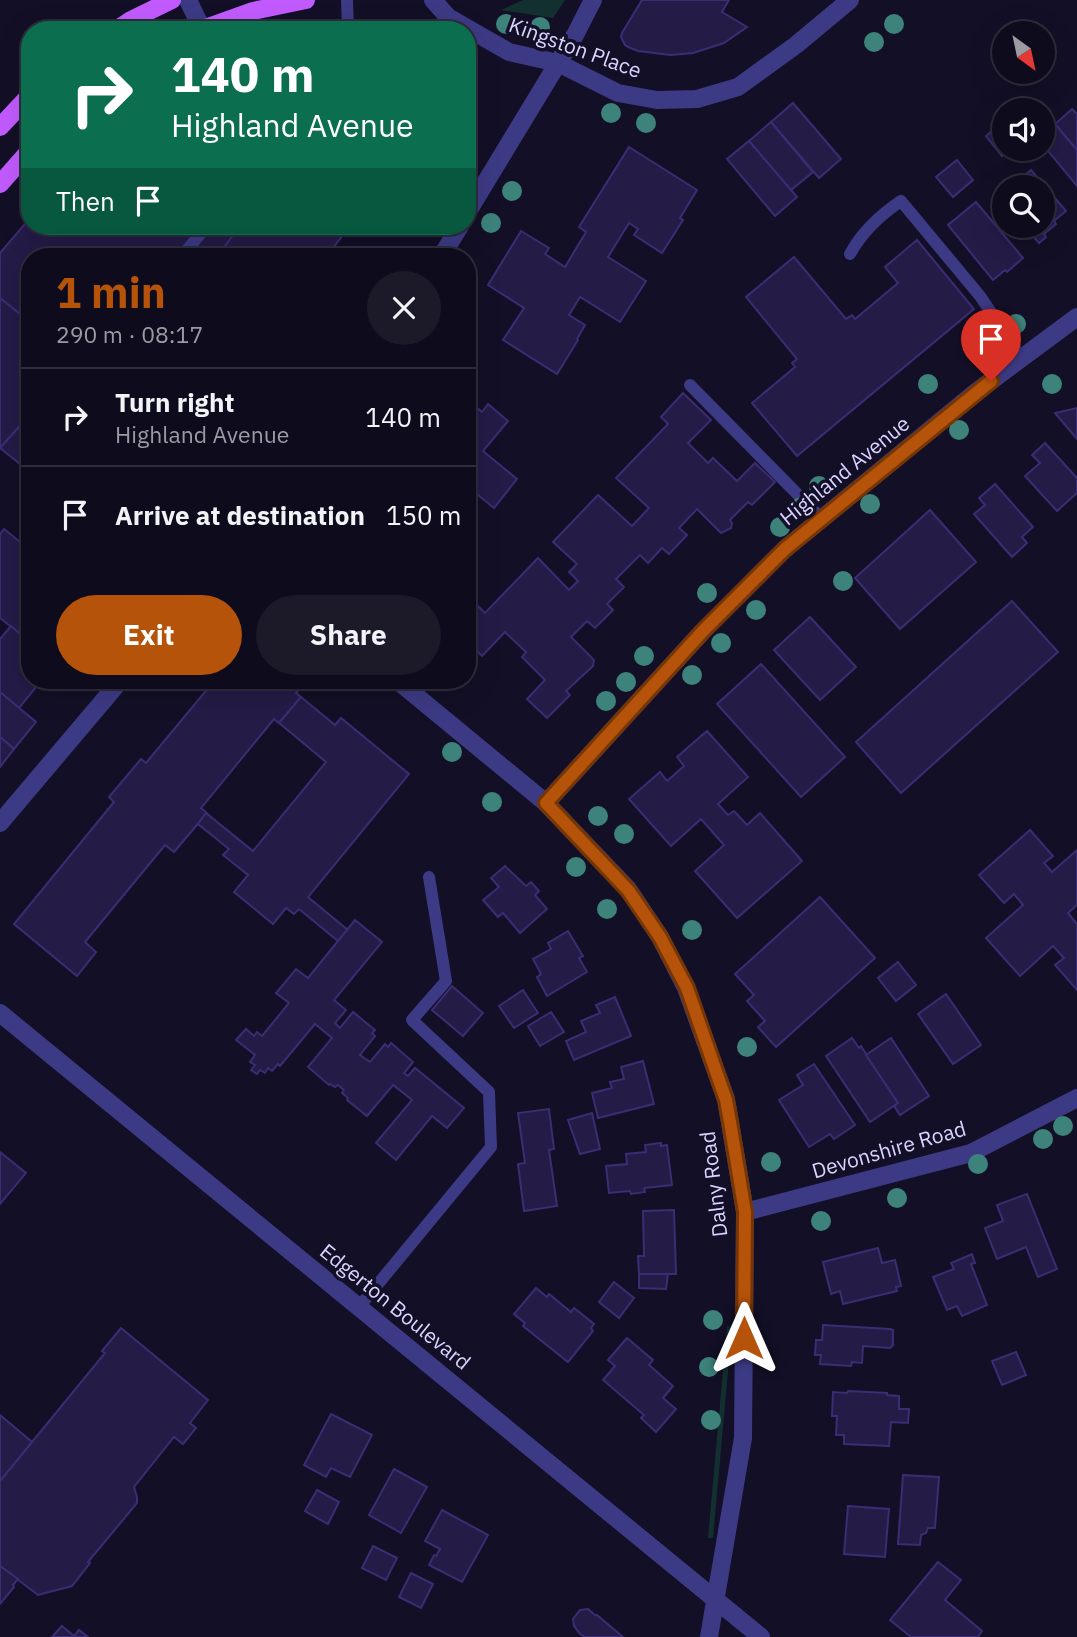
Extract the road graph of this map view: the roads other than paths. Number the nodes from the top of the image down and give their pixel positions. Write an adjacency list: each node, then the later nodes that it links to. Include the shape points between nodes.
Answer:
1 (172, 0): 8 (main road)
2 (188, 0): 9 (street)
3 (306, 0): 10 (main road)
4 (347, 0): 11 (lane)
5 (433, 0): 12 (street, Kingston Place)
6 (593, 0): 14 (street)
7 (850, 0): 14 (street, Kingston Place, via 738,87 697,99 657,100 618,93)
8 (130, 21)
9 (197, 21)
10 (224, 21)
11 (348, 21)
12 (456, 21)
13 (476, 33): 14 (street, Kingston Place, via 509,52)
14 (558, 63): 19 (street)
15 (21, 105): 16 (main road)
16 (0, 127)
17 (21, 160): 18 (main road)
18 (0, 184)
19 (476, 198)
20 (850, 254): 22 (lane, via 860,236 901,201 980,296)
21 (1076, 320): 22 (street, Highland Avenue)
22 (1022, 359): 24 (street, Highland Avenue)
23 (690, 385): 24 (lane)
24 (822, 519): 27 (street, Highland Avenue, via 785,549 703,631)
25 (113, 689): 28 (street)
26 (408, 689): 27 (street, Dalny Road)
27 (546, 803): 32 (street, Dalny Road, via 628,890 687,988 726,1100)
28 (0, 824)
29 (429, 877): 33 (lane, via 446,981 412,1020 489,1092 491,1147)
30 (0, 1013): 33 (street, Edgerton Boulevard)
31 (1077, 1098): 32 (street, Devonshire Road, via 971,1153)
32 (745, 1212): 34 (street, Dalny Road, via 743,1438)
33 (359, 1307): 34 (street, Edgerton Boulevard)
34 (717, 1600): 35 (street, Dalny Road); 36 (street, Edgerton Boulevard)
35 (709, 1637)
36 (761, 1637)

